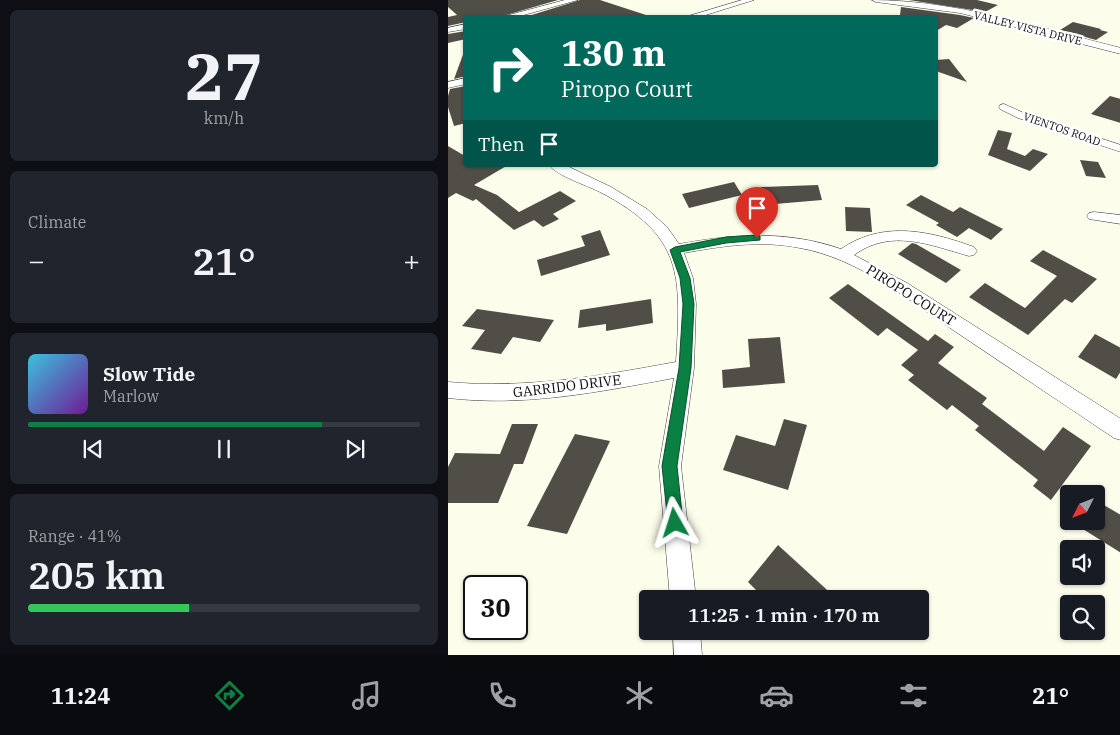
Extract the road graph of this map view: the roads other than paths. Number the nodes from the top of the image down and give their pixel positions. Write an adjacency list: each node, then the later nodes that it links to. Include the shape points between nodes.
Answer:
1 (574, 0): 5 (street)
2 (743, 0): 6 (street)
3 (876, 0): 4 (street, VALLEY VISTA DRIVE)
4 (881, 0): 9 (street, VALLEY VISTA DRIVE, via 960,11)
5 (514, 15)
6 (696, 15)
7 (463, 27): 8 (street)
8 (448, 30)
9 (1120, 51)
10 (463, 82): 11 (street)
11 (448, 85)
12 (1004, 107): 13 (street, VIENTOS ROAD)
13 (1120, 149)
14 (559, 167): 17 (street, via 642,212 662,230)
15 (1094, 216): 16 (street)
16 (1120, 220)
17 (675, 250): 19 (street, PIROPO COURT, via 726,240 757,238 804,243); 20 (street, via 685,278 688,304)
18 (969, 251): 19 (street, via 920,237 894,235 861,242)
19 (843, 255): 22 (street, PIROPO COURT, via 930,307)
20 (685, 368): 21 (street, GARRIDO DRIVE, via 599,385 539,391 505,394); 23 (street, via 670,466)
21 (448, 390)
22 (1120, 431)
23 (682, 590)
24 (687, 640): 25 (street)
25 (688, 655)

